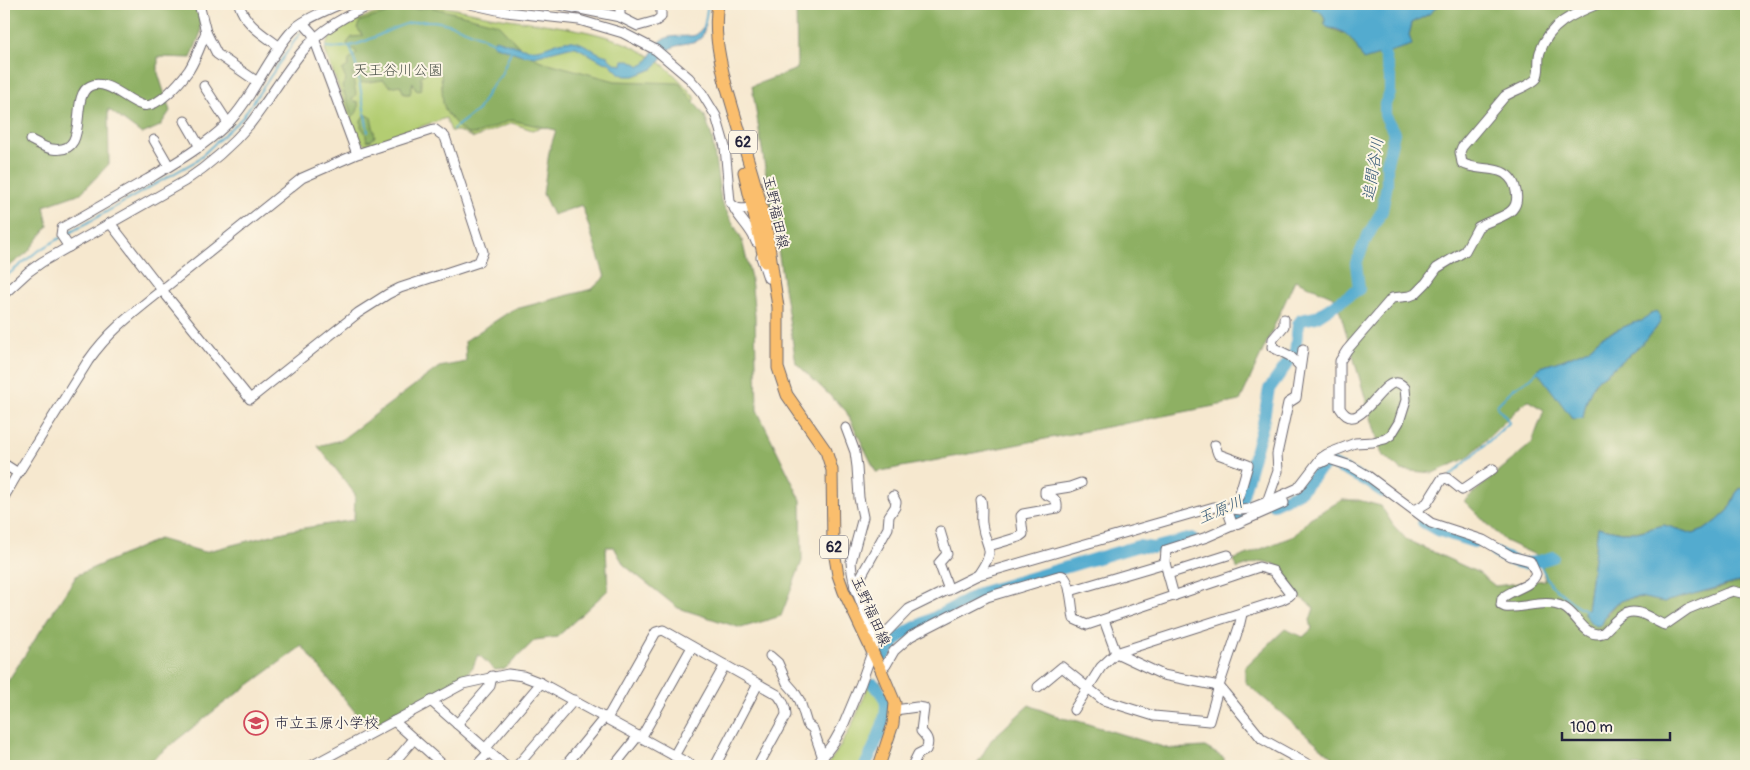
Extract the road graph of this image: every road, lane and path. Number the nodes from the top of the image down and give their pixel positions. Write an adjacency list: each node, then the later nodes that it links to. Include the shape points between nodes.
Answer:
1 (199, 4): 17 (street)
2 (239, 4): 20 (street, via 252,26)
3 (338, 4): 12 (street)
4 (377, 4): 19 (street, via 342,19)
5 (470, 4): 14 (street, via 506,12)
6 (555, 4): 11 (street)
7 (620, 4): 13 (street)
8 (661, 4): 16 (street, via 661,17)
9 (718, 4): 30 (main road, 玉野福田線 / 62, via 718,47)
10 (1598, 4): 44 (street, via 1558,24 1543,44 1536,78 1505,96 1462,147 1462,163 1472,168 1498,170 1511,179 1517,196 1512,211 1478,227 1465,251 1437,268 1415,294 1392,298 1340,361 1340,408 1348,416 1363,412 1393,383 1405,388 1406,400 1396,429 1385,439 1355,443 1327,454)
11 (579, 6): 13 (street); 14 (street)
12 (327, 7): 15 (street)
13 (620, 18): 16 (street)
14 (579, 20): 18 (street)
15 (303, 23): 19 (street); 20 (street)
16 (638, 26): 18 (street)
17 (206, 32): 21 (street, via 217,54); 25 (street, via 189,70 155,104 142,105 115,90 95,84 83,92 76,134 70,144 57,150)
18 (631, 36): 31 (street, via 660,53 689,78 716,116 728,165 728,194)
19 (314, 40): 28 (street); 32 (street, via 251,122 216,158 185,181)
20 (280, 47): 21 (street)
21 (256, 81): 24 (street)
22 (204, 86): 24 (street)
23 (185, 121): 27 (street)
24 (228, 123): 27 (street)
25 (31, 140)
26 (154, 140): 29 (street)
27 (200, 147): 29 (street)
28 (357, 154): 35 (street, via 302,178); 35 (street, via 434,129 439,131 445,137 483,252 479,262 400,288 358,312 250,399)
29 (169, 166): 33 (street, via 62,228 62,237)
30 (757, 206): 31 (street); 34 (main road, 玉野福田線 / 62); 38 (main road, 玉野福田線 / 62, via 767,232)
31 (734, 208): 34 (street, via 754,235)
32 (110, 223): 33 (street); 35 (street)
33 (69, 246): 36 (street, via 28,272)
34 (768, 278): 38 (main road, 玉野福田線 / 62)
35 (162, 290): 46 (street, via 116,326 100,344)
36 (4, 294)
37 (1284, 319): 40 (street, via 1284,326 1273,339 1272,346 1292,357)
38 (778, 326): 69 (main road, 玉野福田線 / 62, via 778,368 785,388 826,451 832,470 834,556 844,592)
39 (1303, 349): 40 (street)
40 (1300, 366): 51 (street, via 1296,398 1288,403 1277,454 1278,470)
41 (846, 428): 61 (street, via 855,452 863,517 851,562)
42 (1215, 445): 52 (street, via 1218,454 1248,465)
43 (4, 464): 46 (street)
44 (1316, 467): 51 (street, via 1283,500); 53 (street, via 1329,459 1351,466)
45 (1493, 469): 53 (street, via 1462,490 1448,478 1442,480 1427,503)
46 (18, 473): 49 (street)
47 (1081, 483): 56 (street, via 1045,491 1055,499 1057,508 1023,514 1023,534)
48 (894, 496): 61 (street, via 896,502 889,516 888,528)
49 (4, 497)
50 (981, 500): 56 (street, via 981,521)
51 (1265, 507): 52 (street); 54 (street)
52 (1235, 509): 54 (street, via 1228,512); 60 (street, via 1214,507)
53 (1415, 510): 64 (street, via 1431,523 1483,540 1531,563 1536,574 1531,582 1505,595 1502,605 1509,608 1544,604 1562,606 1574,614 1587,631 1596,634 1603,633 1626,613 1638,611 1665,625 1688,609 1727,593)
54 (1232, 523): 58 (street, via 1207,537 1166,550)
55 (940, 531): 62 (street, via 947,554 939,563)
56 (989, 546): 60 (street, via 990,556)
57 (1228, 555): 59 (street)
58 (1165, 563): 59 (street); 63 (street)
59 (1168, 574): 65 (street)
60 (978, 575): 62 (street)
61 (855, 587): 69 (street)
62 (949, 590): 69 (street, via 909,609)
63 (1070, 591): 67 (street, via 1074,619 1086,625); 73 (street, via 1066,578 1058,576 987,597 910,636)
64 (1746, 594)
65 (1174, 596): 66 (street, via 1259,567 1274,570 1290,596); 67 (street)
66 (1242, 614): 70 (street); 77 (street)
67 (1104, 620): 70 (street)
68 (692, 647): 72 (street); 84 (street, via 663,630 656,632); 87 (street)
69 (873, 648): 73 (main road, 玉野福田線 / 62); 91 (street, via 843,726)
70 (1116, 653): 77 (street, via 1163,675); 79 (street, via 1101,667)
71 (770, 656): 91 (street, via 800,701)
72 (725, 665): 76 (street); 90 (street)
73 (881, 670): 82 (main road, 玉野福田線 / 62)
74 (492, 676): 75 (street, via 523,676); 81 (street, via 462,684); 86 (street, via 490,686)
75 (541, 683): 80 (street); 89 (street)
76 (758, 684): 101 (street); 102 (street, via 778,695 786,708 786,715)
77 (1219, 686): 79 (street, via 1209,721 1154,716 1104,700); 106 (street, via 1262,739)
78 (1038, 687): 79 (street, via 1062,667)
79 (1088, 688): 83 (street)
80 (574, 700): 84 (street); 97 (street)
81 (431, 701): 85 (street); 86 (street)
82 (895, 710): 104 (main road, 玉野福田線 / 62); 105 (street, via 924,708 921,731 928,737 929,744 918,754)
83 (1074, 710)
84 (605, 717): 87 (street); 98 (street)
85 (394, 721): 88 (street); 92 (street)
86 (457, 724): 89 (street)
87 (640, 737): 90 (street); 99 (street)
88 (414, 739): 93 (street); 94 (street, via 441,764)
89 (487, 750): 95 (street); 96 (street)
90 (674, 756): 100 (street)
91 (823, 758): 103 (street)
92 (311, 766)
93 (391, 766)
94 (438, 766)
95 (476, 766)
96 (505, 766)
97 (517, 766)
98 (565, 766)
99 (615, 766)
100 (693, 766)
101 (714, 766)
102 (758, 766)
103 (816, 766)
104 (879, 766)
105 (912, 766)
106 (1311, 766)

